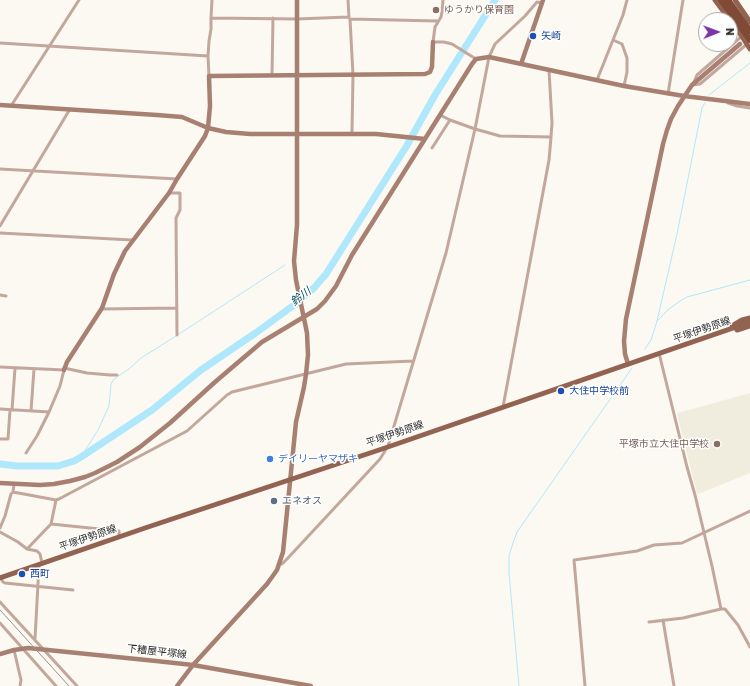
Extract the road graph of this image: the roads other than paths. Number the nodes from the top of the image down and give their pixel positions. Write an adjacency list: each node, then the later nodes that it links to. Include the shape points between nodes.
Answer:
1 (79, 0): 24 (street)
2 (212, 0): 13 (street)
3 (297, 0): 15 (street)
4 (348, 0): 16 (street)
5 (444, 0): 17 (street)
6 (627, 0): 20 (street)
7 (683, 0): 36 (street)
8 (715, 0): 23 (main road)
9 (721, 0): 23 (highway)
10 (728, 0): 19 (highway)
11 (735, 0): 18 (main road)
12 (543, 1): 26 (street, via 536,2 495,44); 28 (street)
13 (211, 18): 14 (street); 25 (street)
14 (272, 18): 15 (street); 30 (street)
15 (297, 18): 16 (street); 33 (street)
16 (349, 18): 17 (street); 31 (street)
17 (438, 21): 22 (street)
18 (750, 22)
19 (750, 31)
20 (613, 40): 34 (street); 35 (street, via 622,44 628,58)
21 (0, 42): 24 (street)
22 (433, 42): 27 (street, via 452,44); 31 (street, via 430,72)
23 (744, 43): 37 (street, via 692,86)
24 (49, 46): 25 (street); 41 (street)
25 (208, 56): 32 (street)
26 (489, 57): 27 (street); 28 (street); 47 (street)
27 (476, 59): 44 (street)
28 (521, 64): 29 (street)
29 (549, 70): 34 (street); 50 (street)
30 (272, 75): 32 (street); 33 (street)
31 (353, 75): 33 (street); 48 (street)
32 (210, 76): 46 (street)
33 (297, 76): 49 (street)
34 (597, 80): 35 (street)
35 (624, 86): 36 (street)
36 (668, 94): 37 (street)
37 (684, 96): 38 (street); 72 (street, via 671,119 663,144 638,261 624,330)
38 (722, 101): 39 (street); 42 (street)
39 (750, 104)
40 (0, 105): 41 (street)
41 (11, 106): 43 (street)
42 (750, 108)
43 (70, 109): 46 (street, via 182,117); 54 (street)
44 (440, 115): 45 (street); 51 (street)
45 (450, 120): 47 (street); 52 (street)
46 (208, 128): 49 (street, via 250,134); 55 (street)
47 (475, 129): 50 (street, via 500,136); 71 (street, via 446,253)
48 (352, 133): 49 (street); 51 (street)
49 (297, 134): 64 (street, via 297,225 294,261)
50 (551, 138): 79 (street)
51 (423, 139): 64 (street, via 331,293 317,309)
52 (432, 148)
53 (0, 169): 54 (street)
54 (34, 171): 55 (street); 57 (street)
55 (177, 179): 56 (street)
56 (169, 193): 59 (street); 62 (street, via 180,193 180,210 176,218)
57 (0, 226)
58 (0, 233): 59 (street)
59 (132, 240): 63 (street, via 120,259)
60 (0, 296): 61 (street)
61 (6, 296)
62 (177, 308): 63 (street); 68 (street)
63 (101, 309): 76 (street)
64 (304, 314): 78 (street, via 308,355); 89 (street, via 262,342 170,423 117,462 70,481 40,485)
65 (750, 318): 69 (main road)
66 (750, 322): 69 (main road, 平塚伊勢原線)
67 (750, 326): 69 (main road)
68 (177, 335)
69 (715, 335): 70 (main road, 平塚伊勢原線)
70 (659, 353): 72 (main road, 平塚伊勢原線); 96 (street)
71 (413, 361): 78 (street, via 346,364); 85 (street)
72 (628, 364): 79 (main road, 平塚伊勢原線)
73 (0, 367): 74 (street)
74 (15, 368): 75 (street); 81 (street)
75 (34, 369): 76 (street); 82 (street)
76 (64, 369): 77 (street); 83 (street)
77 (117, 374)
78 (306, 374): 87 (street, via 296,422); 91 (street, via 232,392 187,431)
79 (503, 406): 85 (main road, 平塚伊勢原線)
80 (0, 409): 81 (street)
81 (11, 410): 82 (street); 84 (street, via 8,439)
82 (31, 411): 83 (street)
83 (49, 412): 86 (street)
84 (0, 439)
85 (388, 446): 87 (main road, 平塚伊勢原線); 100 (street, via 380,459 288,559)
86 (26, 453)
87 (291, 479): 97 (main road, 平塚伊勢原線); 100 (street, via 283,552)
88 (0, 483): 89 (street)
89 (14, 484): 90 (street)
90 (13, 492): 91 (street); 94 (street)
91 (56, 500): 93 (street)
92 (750, 511): 96 (street)
93 (52, 524): 97 (street, via 119,531); 98 (street)
94 (0, 528)
95 (0, 532): 98 (street)
96 (704, 532): 105 (street); 121 (street, via 682,543 654,545 637,551 574,560)
97 (119, 537): 99 (main road, 平塚伊勢原線)
98 (27, 549): 99 (street, via 40,554)
99 (41, 564): 101 (main road, 平塚伊勢原線); 102 (street)
100 (279, 564): 115 (street, via 268,584)
101 (1, 578): 102 (street, via 5,584)
102 (38, 587): 103 (street); 109 (street)
103 (73, 590)
104 (0, 602): 109 (street)
105 (721, 609): 106 (street); 110 (street, via 725,609 738,625)
106 (663, 620): 107 (street); 122 (street)
107 (649, 622)
108 (0, 623): 111 (street)
109 (35, 639): 113 (street)
110 (750, 647)
111 (23, 649): 112 (street, 下糟屋平塚線); 113 (street, 下糟屋平塚線); 117 (street)
112 (14, 650): 114 (street, 下糟屋平塚線); 116 (street)
113 (43, 650): 115 (street, 下糟屋平塚線); 118 (street)
114 (0, 654)
115 (193, 665): 119 (street); 120 (street, 下糟屋平塚線)
116 (20, 686)
117 (56, 686)
118 (77, 686)
119 (177, 686)
120 (311, 686)
121 (585, 686)
122 (674, 686)

